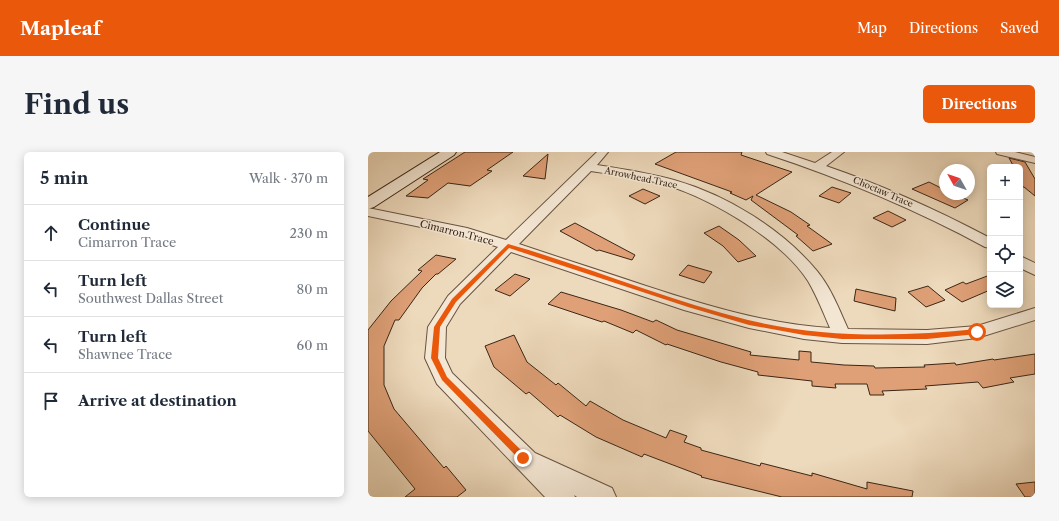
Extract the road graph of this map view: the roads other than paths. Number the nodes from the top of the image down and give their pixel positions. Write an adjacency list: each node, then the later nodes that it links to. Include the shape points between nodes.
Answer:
1 (426, 152): 9 (main road)
2 (449, 152): 11 (main road)
3 (603, 152): 10 (street)
4 (771, 152): 8 (street, Choctaw Trace)
5 (839, 152): 8 (street)
6 (1001, 152): 7 (street)
7 (1035, 160)
8 (818, 166): 13 (street, Choctaw Trace, via 948,220)
9 (400, 167)
10 (589, 167): 14 (street); 18 (street, Arrowhead Trace, via 682,186 738,213 786,249 811,275 826,300)
11 (368, 204)
12 (368, 212): 14 (street, Cimarron Trace, via 467,232)
13 (987, 242)
14 (508, 246): 18 (street, Cimarron Trace, via 690,306 749,322 804,333); 19 (street, via 454,300 437,327 435,358 444,378)
15 (1023, 264): 16 (street)
16 (1035, 270)
17 (1035, 314): 18 (street, Cimarron Trace, via 977,332 927,337)
18 (842, 336)
19 (523, 458): 20 (street); 21 (street)
20 (562, 497)
21 (603, 497)

